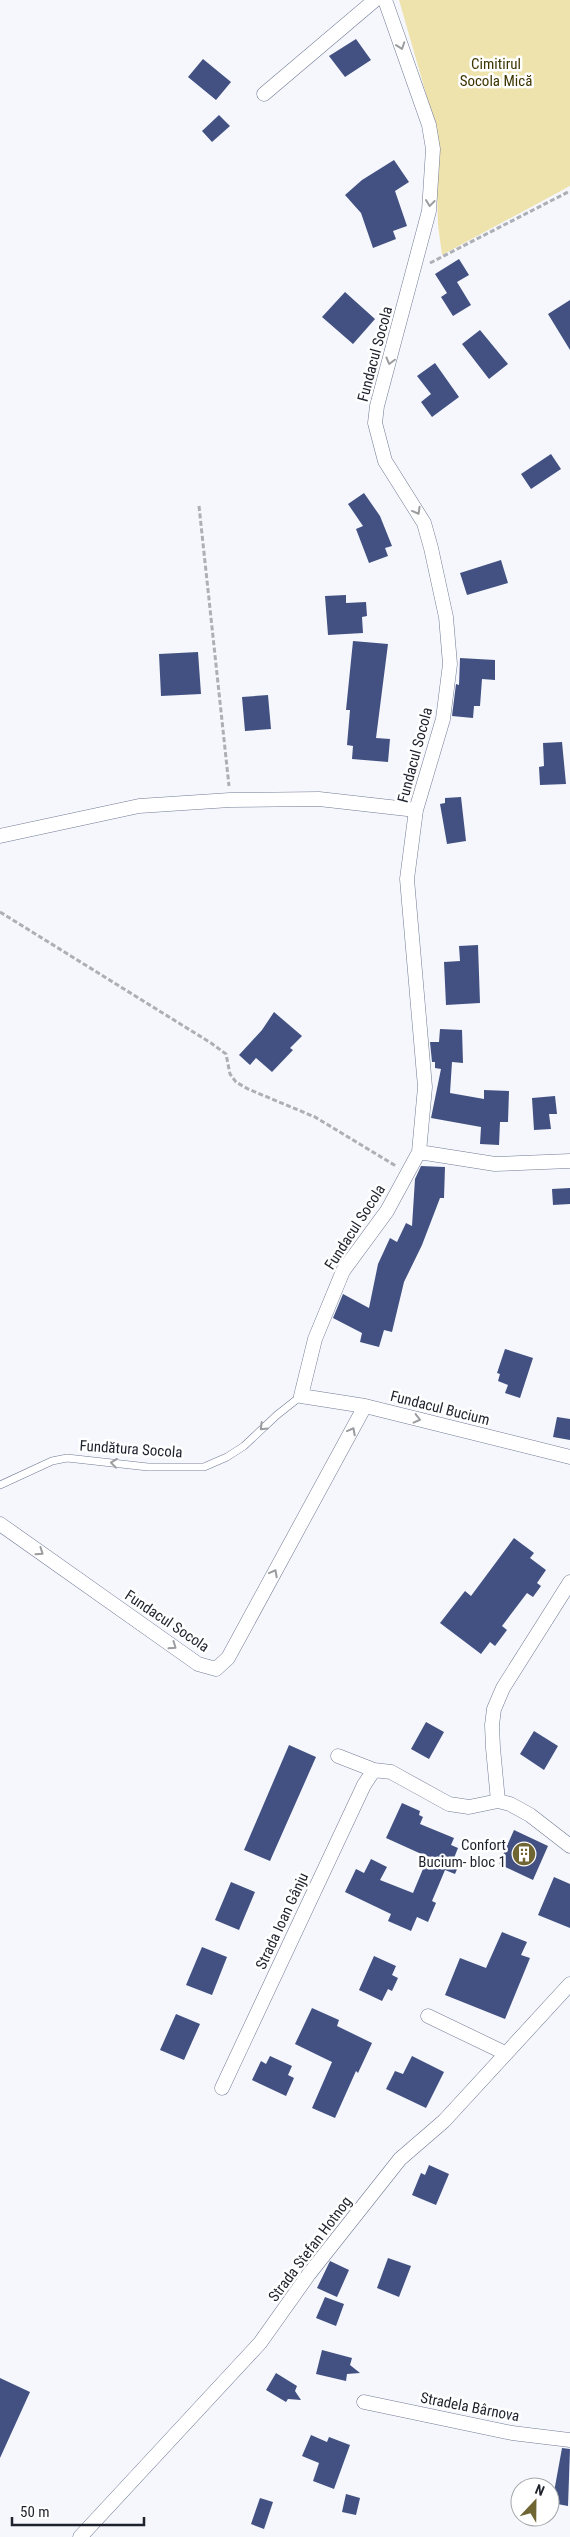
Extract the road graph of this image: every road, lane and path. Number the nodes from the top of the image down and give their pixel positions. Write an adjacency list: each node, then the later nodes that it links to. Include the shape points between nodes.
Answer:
1 (375, 0): 3 (street)
2 (385, 0): 5 (street, Fundacul Socola, one-way to 5, via 429,125 433,149 429,211)
3 (264, 94)
4 (570, 191): 5 (path)
5 (414, 271): 8 (street, Fundacul Socola, one-way to 8, via 375,423 385,461 424,523 446,617 450,664 443,719)
6 (199, 506): 7 (path)
7 (230, 800): 8 (street, via 319,799); 9 (street, via 139,806)
8 (416, 810): 11 (street, Fundacul Socola, via 407,880 425,1087)
9 (0, 836)
10 (0, 912): 13 (path, via 211,1043 226,1054 230,1074 236,1082 315,1117)
11 (419, 1152): 12 (street, via 495,1164); 13 (street, Fundacul Socola)
12 (570, 1161)
13 (407, 1173): 14 (street, Fundacul Socola, via 387,1211 343,1271 315,1339)
14 (301, 1396): 15 (street, Fundacul Bucium); 17 (lane, Fundătura Socola, one-way to 17, via 244,1446 204,1467 148,1467 67,1458 52,1461)
15 (365, 1406): 16 (street, Fundacul Bucium, one-way to 16); 18 (street, Fundacul Socola, one-way to 15, via 198,1664 216,1669 228,1658)
16 (570, 1457)
17 (0, 1485)
18 (0, 1524)
19 (570, 1582): 22 (street, via 494,1709 492,1748)
20 (338, 1756): 21 (street)
21 (374, 1770): 22 (street, via 391,1772 449,1804 469,1807); 27 (street, Strada Ioan Gânju)
22 (498, 1801): 23 (street, via 530,1815)
23 (570, 1846)
24 (570, 1984): 26 (street, Strada Stefan Hotnog)
25 (428, 2016): 26 (street)
26 (505, 2053): 30 (street, Strada Stefan Hotnog, via 444,2121 400,2160 308,2274 260,2344)
27 (222, 2088)
28 (364, 2402): 29 (street, Stradela Bârnova, via 512,2432)
29 (570, 2440)
30 (80, 2537)

